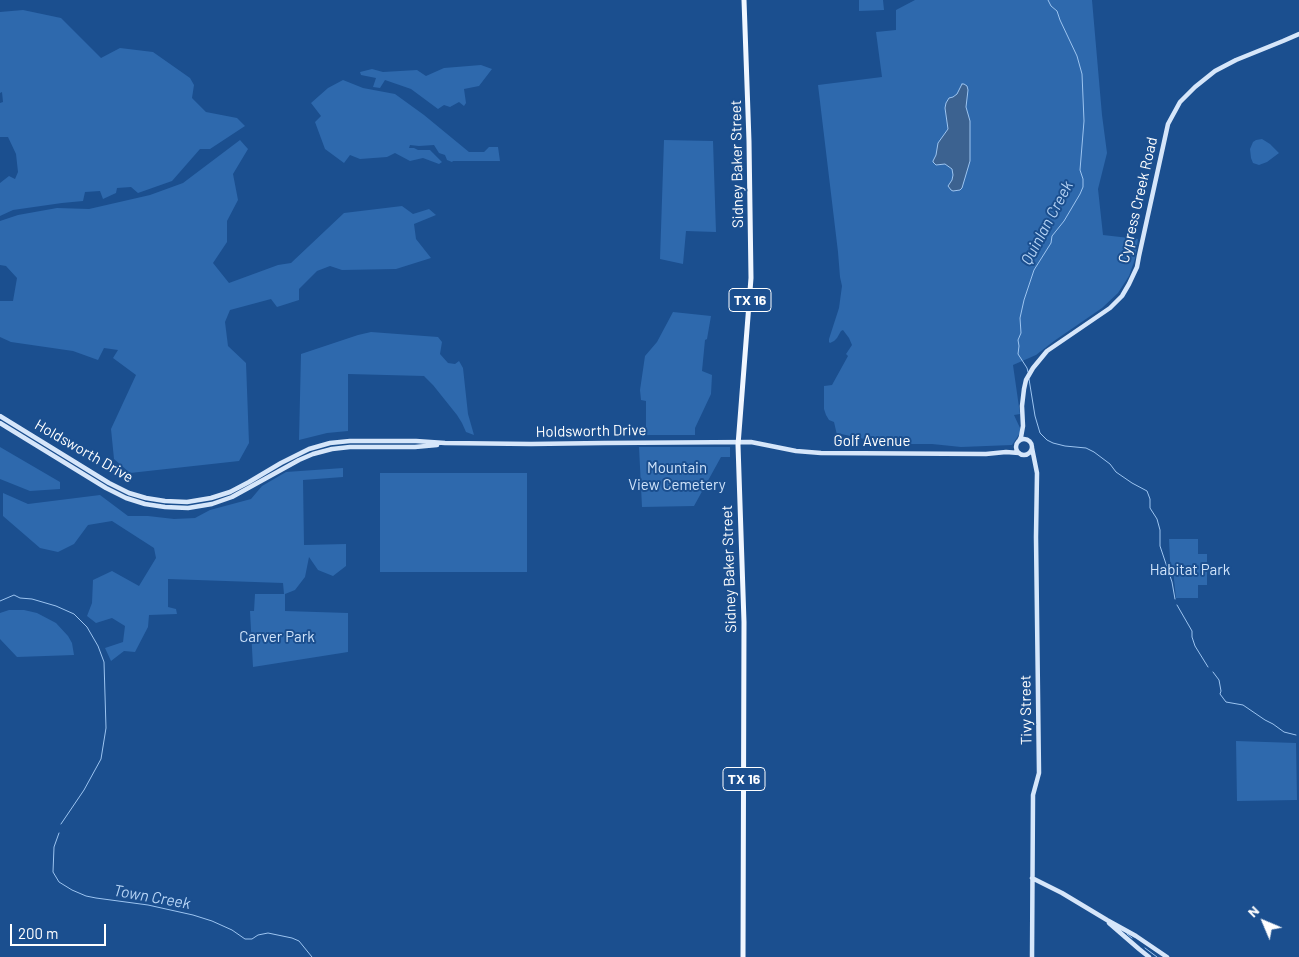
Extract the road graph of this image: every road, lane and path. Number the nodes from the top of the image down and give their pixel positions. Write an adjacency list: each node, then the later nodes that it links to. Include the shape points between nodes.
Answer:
1 (744, 0): 7 (main road, Sidney Baker Street / TX 16, via 751,278)
2 (1299, 34): 5 (main road, Cypress Creek Road, via 1215,71 1180,102 1168,124 1139,256 1126,290 1110,308 1040,358 1024,389)
3 (0, 416): 10 (main road, Holdsworth Drive)
4 (0, 424): 12 (main road, Holdsworth Drive)
5 (1023, 426): 6 (main road, Cypress Creek Road); 9 (main road, Cypress Creek Road)
6 (1029, 440): 9 (main road, via 1023,439); 11 (main road)
7 (738, 442): 8 (main road, Holdsworth Drive); 13 (main road, Golf Avenue, via 821,453); 19 (main road, Sidney Baker Street / TX 16, via 744,622)
8 (445, 443): 10 (main road, Holdsworth Drive, via 350,440 330,443 297,454 230,492 187,502 129,493); 12 (main road, Holdsworth Drive, via 332,449 299,460 232,497 188,508 145,504 126,498)
9 (1018, 443): 13 (main road); 14 (main road, via 1016,449)
10 (49, 446): 12 (main road)
11 (1032, 448): 15 (main road); 16 (main road, Tivy Street)
12 (46, 451)
13 (1006, 452): 14 (main road, Golf Avenue)
14 (1020, 453): 15 (main road)
15 (1026, 455): 16 (main road)
16 (1035, 462): 17 (main road, Tivy Street, via 1039,773 1033,795)
17 (1032, 878): 18 (main road); 20 (main road, Tivy Street)
18 (1106, 920): 21 (main road); 22 (main road)
19 (743, 957)
20 (1032, 957)
21 (1149, 957)
22 (1166, 957)

